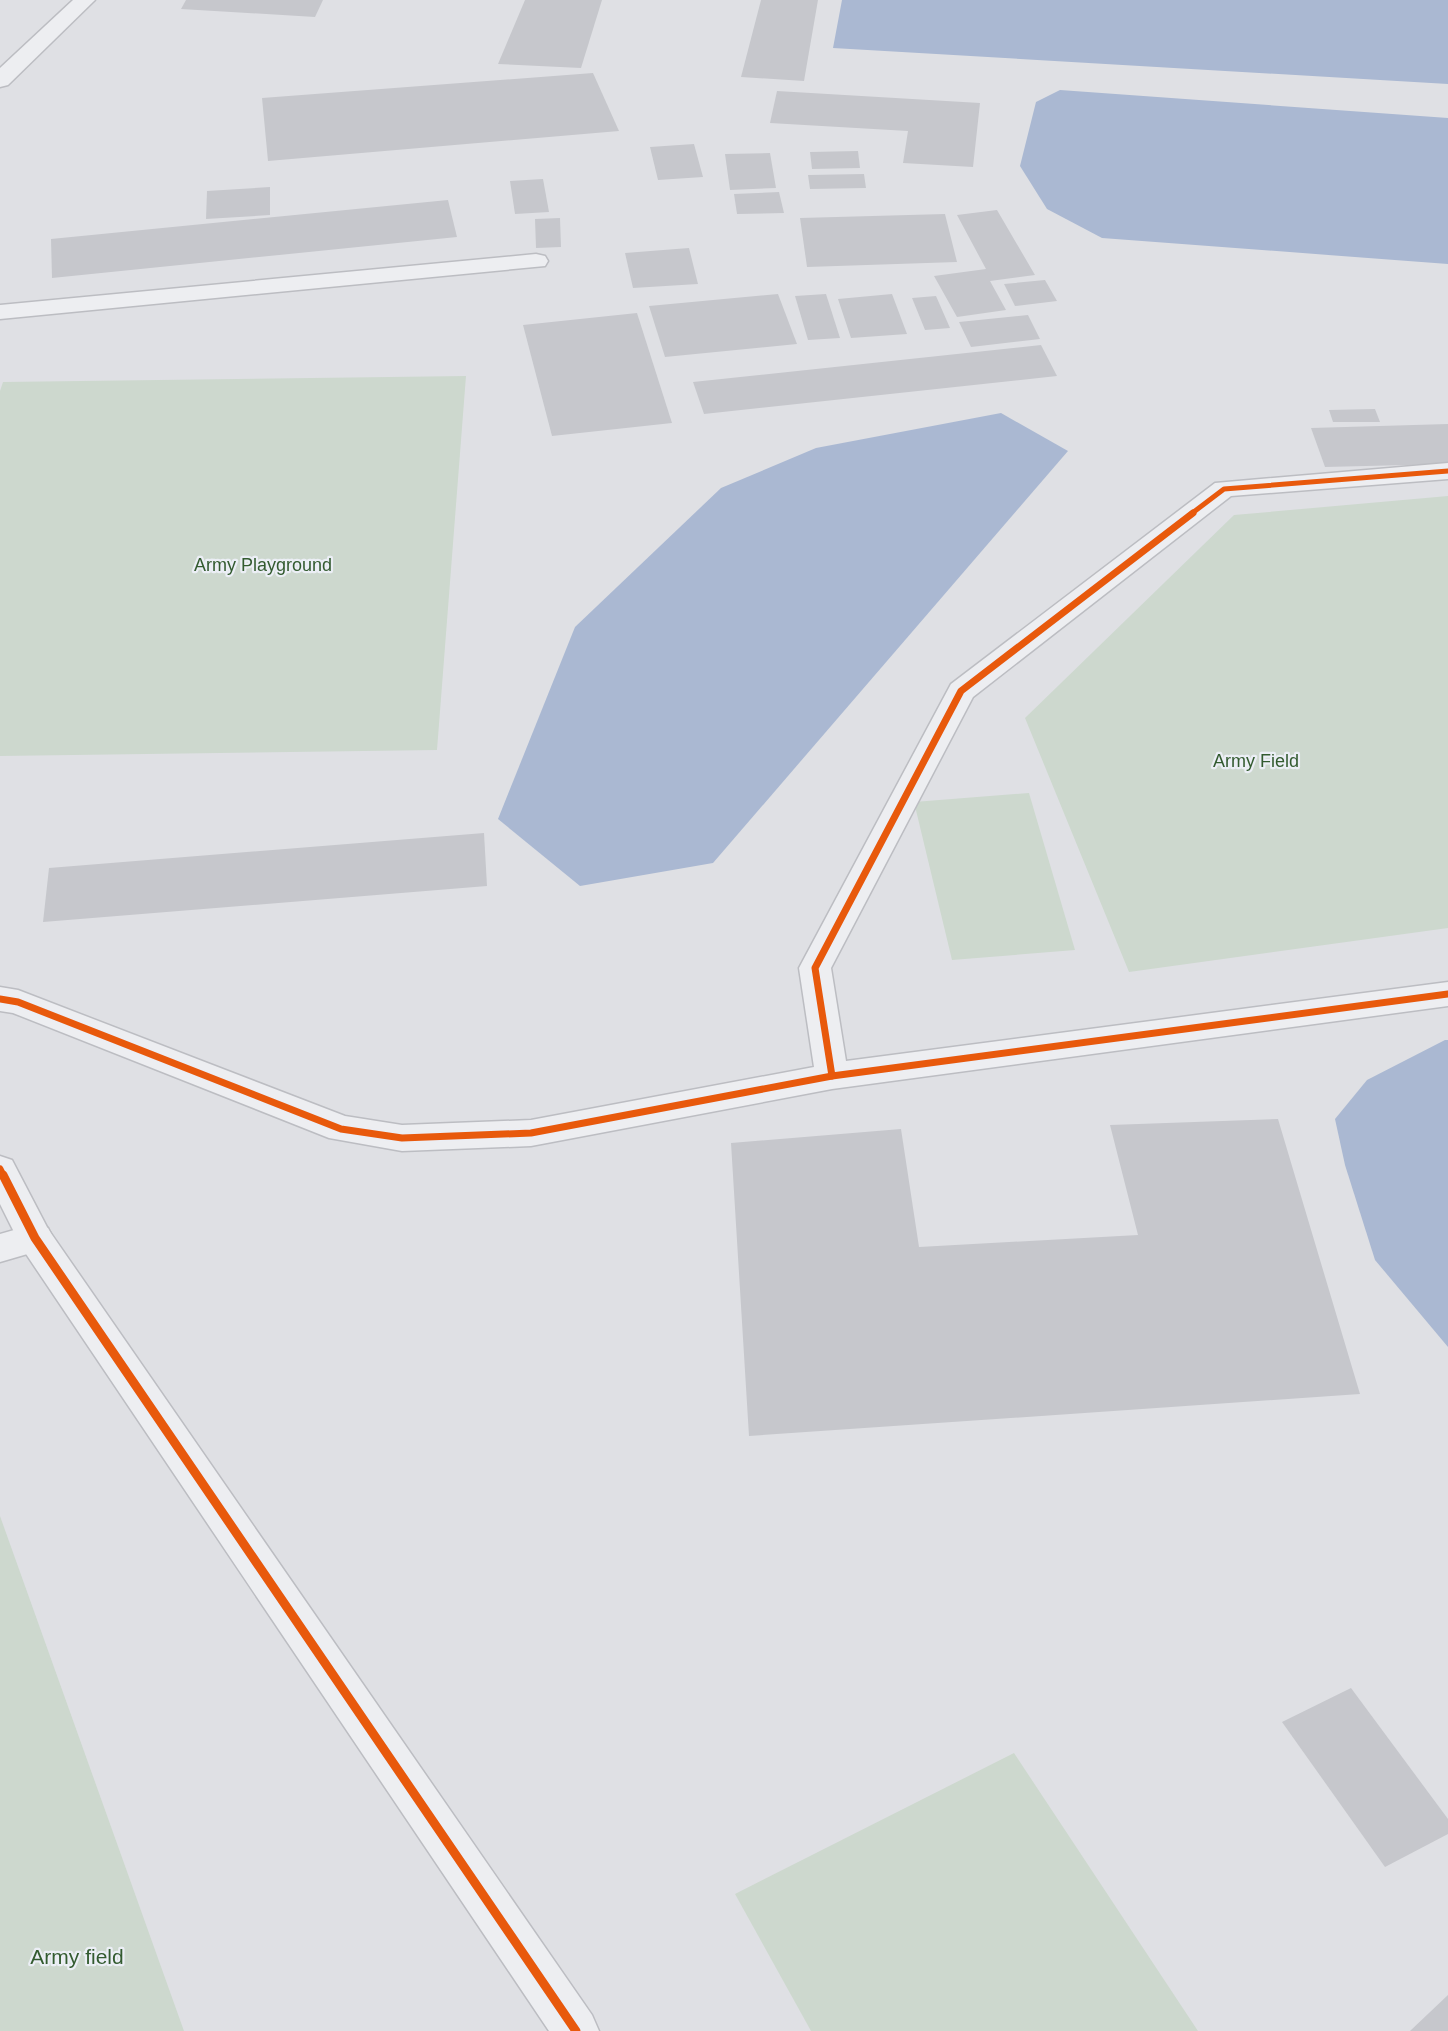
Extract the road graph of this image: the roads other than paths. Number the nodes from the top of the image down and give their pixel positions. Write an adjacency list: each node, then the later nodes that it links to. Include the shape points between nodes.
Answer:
1 (85, 0): 2 (street)
2 (0, 80)
3 (536, 261): 4 (street)
4 (0, 312)
5 (1448, 471): 8 (street, via 1224,489 961,691 815,968)
6 (1448, 994): 8 (street)
7 (0, 999): 8 (street, via 18,1002 341,1129 402,1138 531,1134)
8 (832, 1076)
9 (0, 1169): 10 (street)
10 (17, 1243): 11 (street)
11 (576, 2031)

